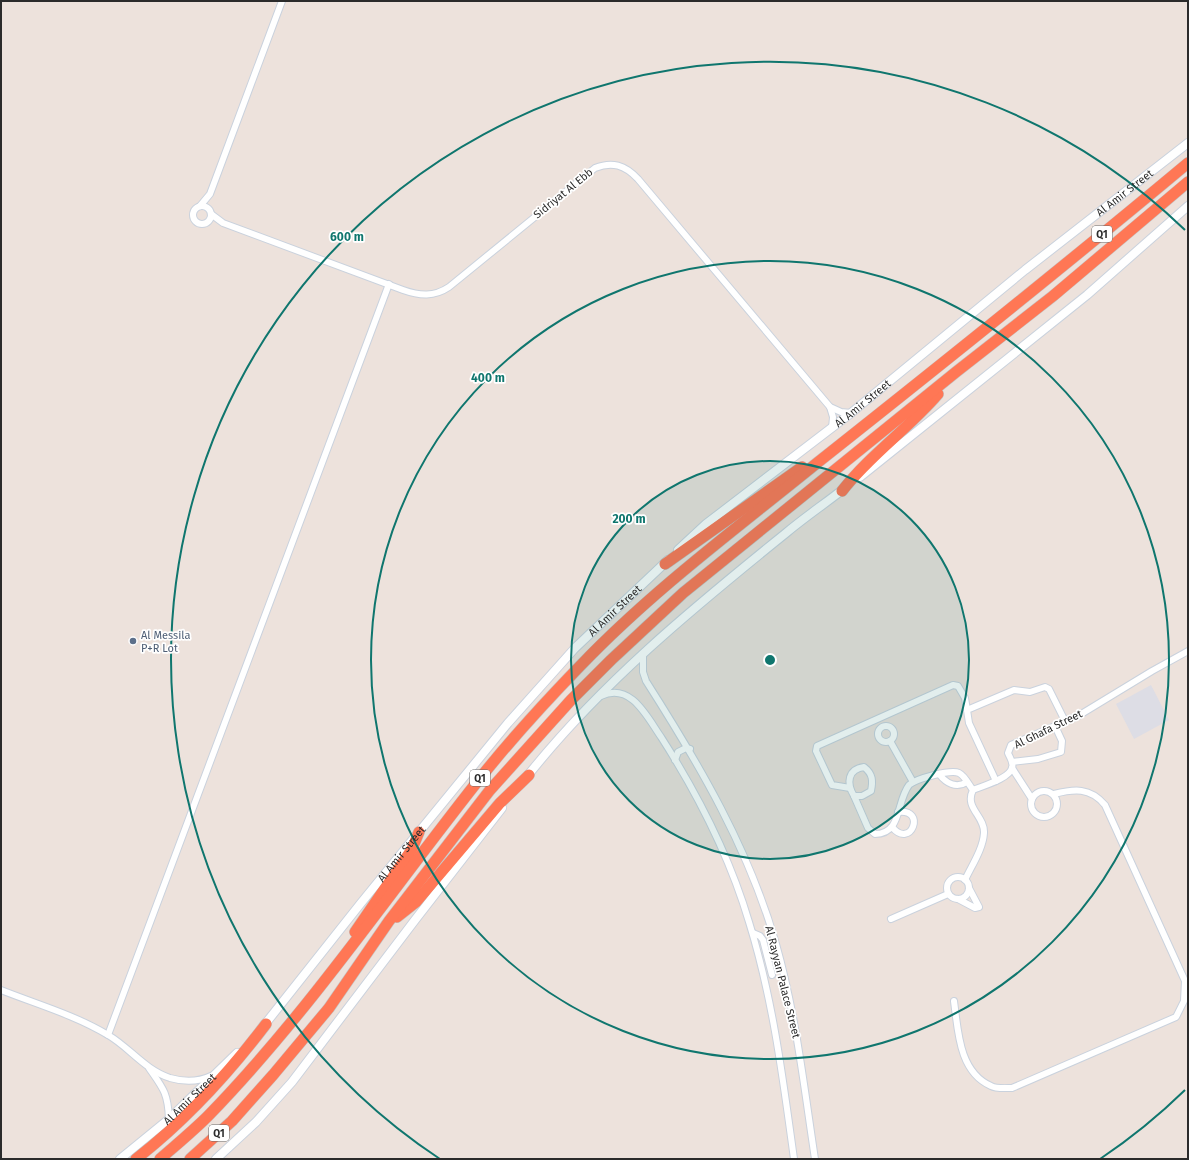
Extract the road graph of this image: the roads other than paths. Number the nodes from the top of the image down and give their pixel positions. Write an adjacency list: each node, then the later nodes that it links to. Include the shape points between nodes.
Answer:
1 (282, 1): 5 (street)
2 (1188, 143): 14 (main road, Al Amir Street, via 1025,270)
3 (1188, 163): 16 (highway, Al Amir Street / Q1)
4 (1188, 182): 12 (highway, Q1, via 1053,296)
5 (210, 194): 6 (street); 8 (street)
6 (200, 206): 8 (street); 9 (street, via 194,211 194,219 201,224)
7 (1188, 206): 17 (main road, via 1087,295)
8 (210, 211): 9 (street); 10 (street, Sidriyat Al Ebb)
9 (208, 222): 10 (street, Sidriyat Al Ebb)
10 (224, 222): 11 (street, Sidriyat Al Ebb)
11 (388, 284): 13 (street, Sidriyat Al Ebb, via 422,295 441,292 595,168 604,164 623,166 638,178); 56 (street)
12 (956, 372): 17 (highway, via 923,412 857,471); 47 (highway, Q1, via 683,593 611,660 571,700 490,790)
13 (830, 407): 14 (street); 15 (street, via 833,417)
14 (851, 413): 15 (main road, Al Amir Street)
15 (832, 428): 18 (main road, Al Amir Street, via 706,524)
16 (845, 441): 18 (highway, via 811,461); 49 (highway, Al Amir Street / Q1, via 642,605 584,661 533,715 485,772)
17 (842, 491): 20 (main road, via 786,533)
18 (664, 564): 41 (main road, Al Amir Street, via 575,648 492,741)
19 (1188, 651): 23 (street, Al Ghafa Street, via 1078,716)
20 (643, 654): 21 (main road); 26 (street, Al Rayyan Palace Street, via 642,672 646,681)
21 (600, 696): 27 (street, Al Rayyan Palace Street, via 609,692 628,695 636,702); 30 (main road)
22 (967, 710): 23 (street, via 1014,690 1030,692 1045,687 1049,689); 31 (street, via 969,723); 34 (street, via 962,691 953,685 817,746 816,751 832,785)
23 (1065, 721): 24 (street, Al Ghafa Street)
24 (1055, 726): 28 (street, Al Ghafa Street, via 1011,745 1008,753); 28 (street, via 1062,741 1061,752)
25 (890, 741): 32 (street)
26 (690, 750): 27 (street, via 682,749); 50 (street, Al Rayyan Palace Street, via 740,846 776,944)
27 (675, 760): 48 (street, Al Rayyan Palace Street, via 710,825)
28 (1012, 765): 31 (street, via 1008,774); 38 (street)
29 (939, 774): 32 (street); 33 (street, via 959,773); 33 (street, via 944,781 952,784)
30 (529, 775): 47 (highway, via 500,803 416,902 403,914); 64 (main road, via 414,920 292,1082 256,1122)
31 (996, 781): 35 (street)
32 (913, 782): 39 (street)
33 (967, 782): 35 (street)
34 (850, 788): 37 (street); 37 (street, via 852,772 864,767 869,771 873,782 871,791 862,796)
35 (973, 790): 42 (street, via 970,795 971,806 984,832 982,843)
36 (1054, 794): 38 (street, via 1040,791); 38 (street, via 1058,804 1049,816 1035,813); 54 (street, via 1080,790 1091,793 1104,805 1185,981 1184,1001 1176,1017 1012,1088 991,1087 973,1075 959,1043)
37 (854, 796): 40 (street, via 868,828 876,834 884,834)
38 (1032, 799)
39 (898, 812): 40 (street); 40 (street, via 905,811 911,814 915,820 914,827 910,832 903,834 897,833)
40 (892, 827)
41 (419, 832): 49 (highway, via 412,849 350,939); 55 (main road, Al Amir Street)
42 (965, 880): 43 (street); 44 (street, via 957,877 950,880 947,886)
43 (969, 888): 45 (street, via 967,895); 45 (street, via 979,907 975,908)
44 (948, 894): 45 (street); 46 (street)
45 (958, 899)
46 (891, 919)
47 (390, 921): 63 (highway, Q1, via 329,1008 273,1075 232,1121)
48 (753, 933): 51 (street, via 763,940); 52 (street, Al Rayyan Palace Street)
49 (342, 961): 62 (highway, Al Amir Street / Q1, via 259,1060 206,1118)
50 (782, 970): 51 (street); 66 (street, Al Rayyan Palace Street, via 794,1020)
51 (772, 975): 52 (street)
52 (764, 979): 65 (street, Al Rayyan Palace Street, via 779,1051)
53 (1, 990): 56 (street, via 79,1020)
54 (954, 1001)
55 (266, 1024): 58 (main road, Al Amir Street); 61 (highway, via 238,1061 211,1090 177,1124)
56 (108, 1035): 57 (street)
57 (148, 1066): 58 (street, via 168,1077 187,1081 196,1081); 59 (street, via 165,1091)
58 (215, 1074): 59 (main road, Al Amir Street)
59 (169, 1119): 60 (main road, Al Amir Street)
60 (120, 1159)
61 (136, 1159)
62 (160, 1159)
63 (190, 1159)
64 (216, 1159)
65 (794, 1159)
66 (815, 1159)

